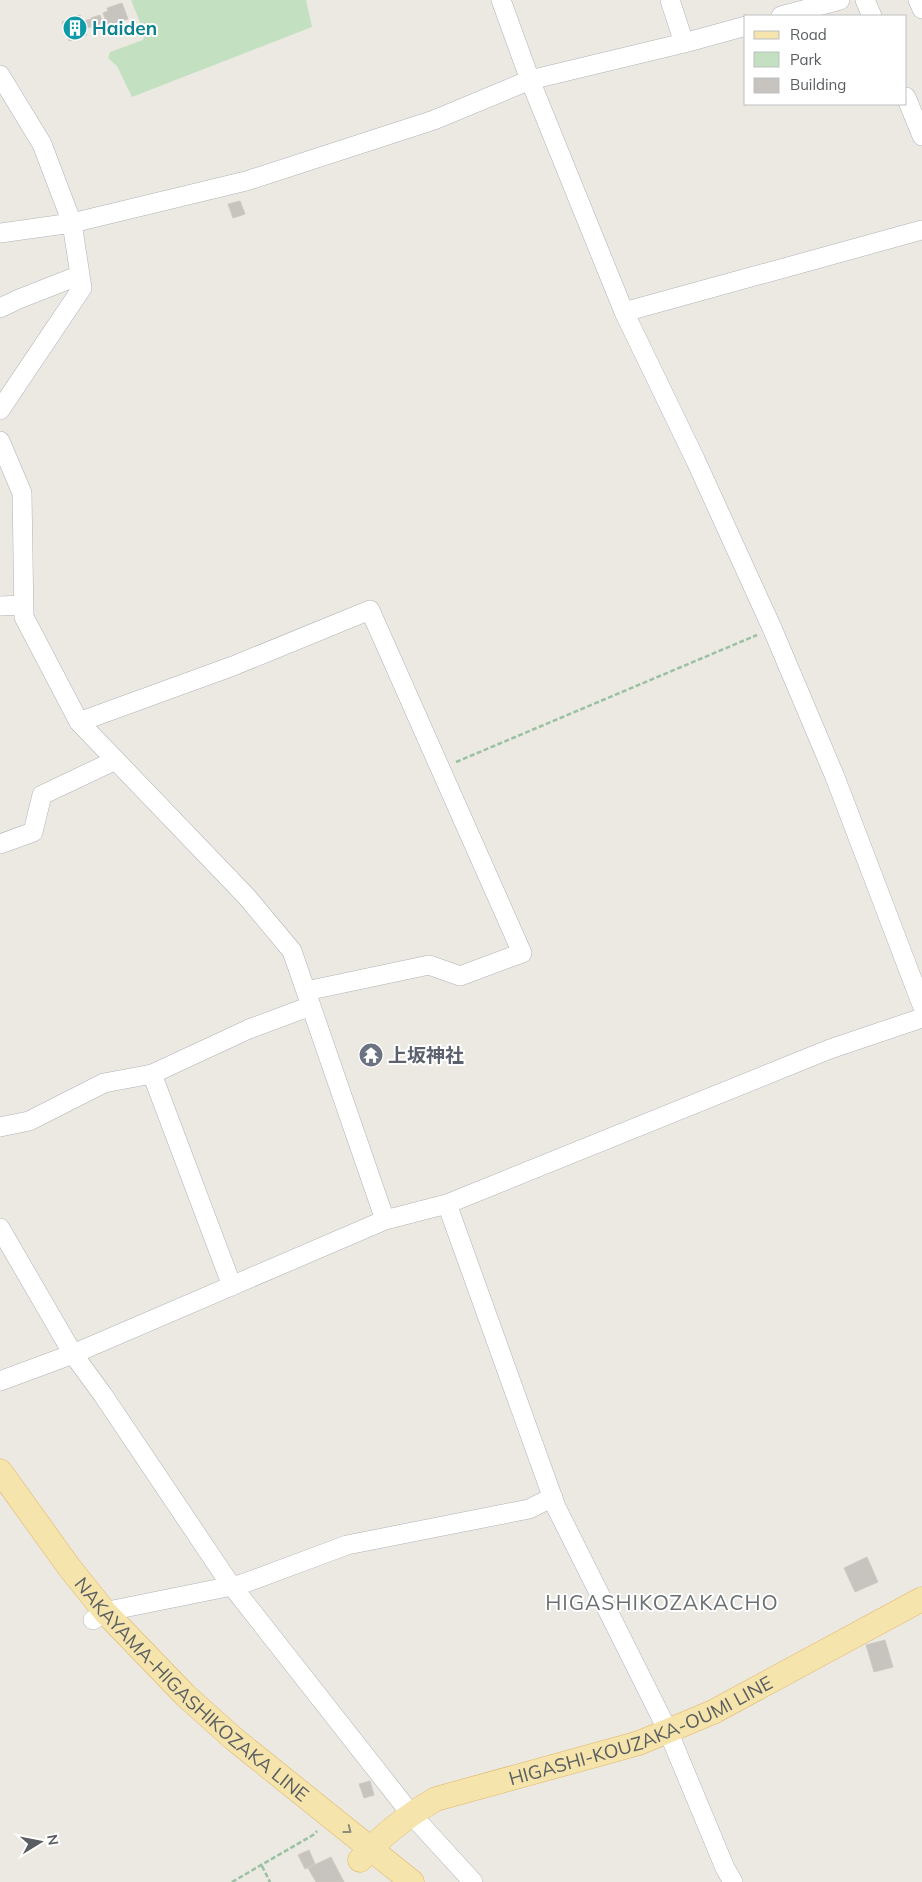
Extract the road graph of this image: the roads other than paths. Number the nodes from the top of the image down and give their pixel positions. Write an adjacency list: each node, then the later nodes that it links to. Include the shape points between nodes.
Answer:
1 (502, 0): 12 (street)
2 (670, 0): 10 (street)
3 (840, 0): 7 (street)
4 (865, 0): 8 (street)
5 (918, 0): 6 (street)
6 (922, 9)
7 (785, 15)
8 (872, 15)
9 (744, 27): 10 (street)
10 (684, 43): 12 (street)
11 (0, 75): 15 (street, via 42,144)
12 (530, 80): 15 (street, via 434,120 246,181); 20 (street)
13 (907, 99): 14 (street)
14 (922, 136)
15 (72, 223): 17 (street); 18 (street)
16 (922, 230): 20 (street)
17 (0, 233)
18 (80, 276): 19 (street); 21 (street, via 82,288)
19 (0, 308)
20 (624, 312): 29 (street, via 696,459 772,628 835,777)
21 (0, 410)
22 (0, 440): 23 (street, via 22,493)
23 (24, 605): 24 (street); 25 (street, via 24,617)
24 (0, 606)
25 (79, 722): 26 (street); 28 (street, via 233,666 370,610 522,952 460,976 429,965)
26 (116, 760): 27 (street, via 42,795 33,832); 28 (street, via 247,897 292,951)
27 (0, 844)
28 (308, 999): 31 (street); 34 (street)
29 (922, 1005)
30 (922, 1018): 33 (street, via 830,1049)
31 (152, 1074): 32 (street, via 104,1083 29,1121); 36 (street)
32 (0, 1127)
33 (447, 1204): 34 (street); 41 (street)
34 (385, 1220): 36 (street)
35 (0, 1228): 37 (street)
36 (232, 1286): 37 (street)
37 (73, 1354): 38 (street); 42 (street)
38 (0, 1381)
39 (0, 1471): 44 (main road, NAKAYAMA-HIGASHIKOZAKA LINE)
40 (0, 1497): 44 (main road, NAKAYAMA-HIGASHIKOZAKA LINE, via 56,1576)
41 (553, 1497): 42 (street, via 529,1510 347,1545); 45 (street)
42 (231, 1586): 44 (street); 46 (street)
43 (922, 1599): 45 (main road, HIGASHI-KOUZAKA-OUMI LINE, via 713,1712)
44 (99, 1616): 47 (main road, NAKAYAMA-HIGASHIKOZAKA LINE, one-way to 47); 47 (main road, NAKAYAMA-HIGASHIKOZAKA LINE, via 176,1706 319,1828)
45 (668, 1731): 46 (main road, HIGASHI-KOUZAKA-OUMI LINE, via 638,1743 436,1799); 51 (street)
46 (411, 1814): 47 (main road, HIGASHI-KOUZAKA-OUMI LINE); 50 (street)
47 (366, 1854): 48 (main road, NAKAYAMA-HIGASHIKOZAKA LINE); 49 (main road, NAKAYAMA-HIGASHIKOZAKA LINE)
48 (387, 1882)
49 (412, 1882)
50 (473, 1882)
51 (733, 1882)

